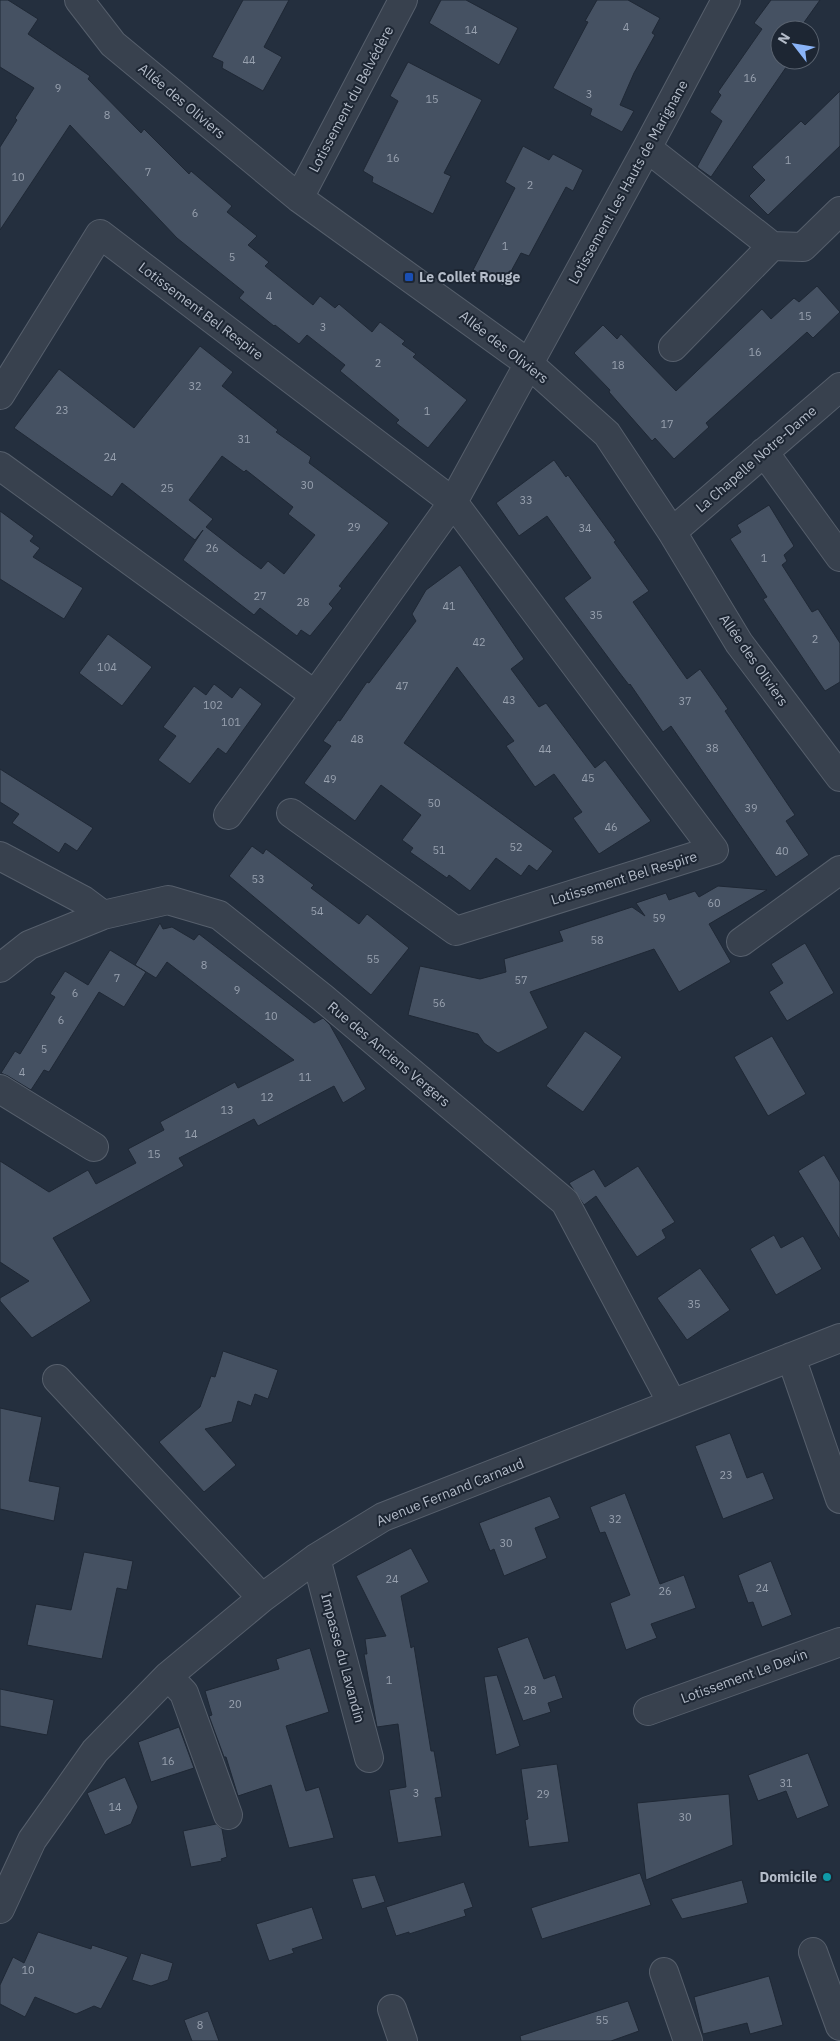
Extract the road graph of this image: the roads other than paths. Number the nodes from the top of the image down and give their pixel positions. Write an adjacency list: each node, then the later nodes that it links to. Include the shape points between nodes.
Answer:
1 (79, 0): 5 (street, Allée des Oliviers, via 114,44)
2 (403, 0): 5 (street, Lotissement du Belvédère)
3 (726, 0): 4 (street, Lotissement Les Hauts de Marignane)
4 (648, 148): 7 (street); 9 (street, Lotissement Les Hauts de Marignane)
5 (299, 198): 9 (street, Allée des Oliviers)
6 (840, 211): 7 (street, via 803,247)
7 (772, 246): 8 (street)
8 (673, 347)
9 (528, 363): 14 (street); 15 (street, Allée des Oliviers, via 607,434)
10 (840, 387): 12 (street, La Chapelle Notre-Dame)
11 (0, 394): 14 (street, Lotissement Bel Respire, via 100,234)
12 (764, 452): 15 (street, La Chapelle Notre-Dame); 16 (street)
13 (0, 466): 17 (street)
14 (453, 502): 17 (street); 19 (street, Lotissement Bel Respire, via 714,850 456,931)
15 (672, 532): 18 (street, Allée des Oliviers, via 739,643)
16 (840, 557)
17 (315, 695): 20 (street)
18 (840, 777)
19 (291, 813)
20 (228, 815)
21 (0, 856): 23 (street, via 83,900)
22 (840, 870): 24 (street)
23 (103, 915): 25 (street, Rue des Anciens Vergers, via 29,945); 31 (street, Rue des Anciens Vergers, via 168,900 218,915 323,998 565,1202)
24 (741, 942)
25 (0, 968)
26 (0, 1089): 27 (street)
27 (94, 1147)
28 (840, 1338): 29 (street, Avenue Fernand Carnaud)
29 (791, 1357): 31 (street, Avenue Fernand Carnaud); 32 (street)
30 (57, 1379): 34 (street)
31 (672, 1403): 33 (street, Avenue Fernand Carnaud, via 383,1517)
32 (840, 1499)
33 (316, 1558): 34 (street, Avenue Fernand Carnaud); 38 (street, Impasse du Lavandin)
34 (262, 1598): 36 (street, Avenue Fernand Carnaud)
35 (840, 1642): 37 (street, Lotissement Le Devin)
36 (168, 1676): 39 (street, via 184,1692); 40 (street, Avenue Fernand Carnaud, via 94,1751 32,1840)
37 (648, 1711)
38 (370, 1758)
39 (228, 1815)
40 (0, 1909)
41 (813, 1952): 44 (street)
42 (664, 1972): 46 (street)
43 (392, 2009): 45 (street)
44 (840, 2026)
45 (403, 2041)
46 (688, 2041)

